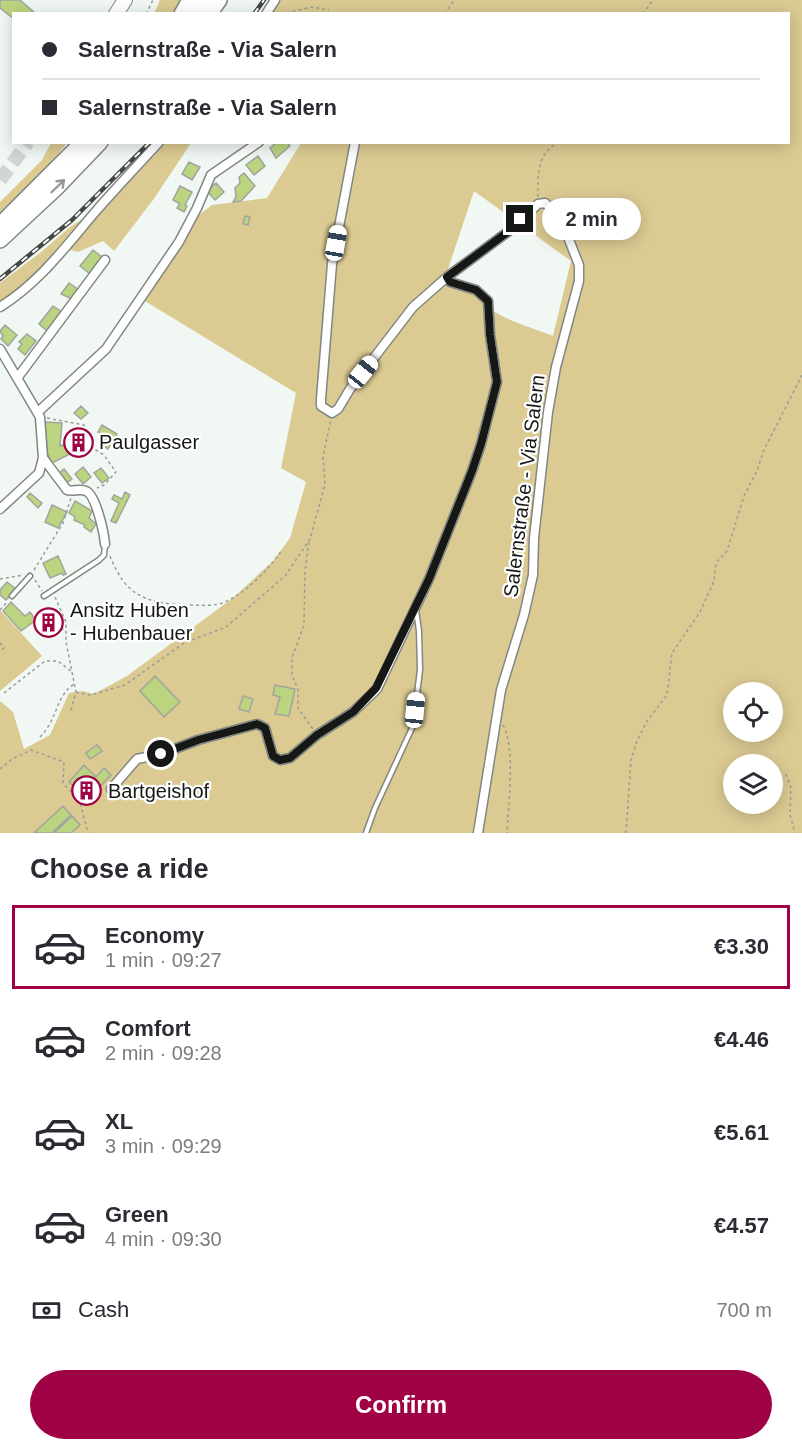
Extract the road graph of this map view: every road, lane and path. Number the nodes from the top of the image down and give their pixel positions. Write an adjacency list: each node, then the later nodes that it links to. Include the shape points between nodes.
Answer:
1 (205, 0): 3 (highway)
2 (329, 10): 4 (path, via 312,7)
3 (196, 12)
4 (290, 12)
5 (81, 144): 12 (highway)
6 (98, 144): 13 (highway, one-way to 6)
7 (157, 144): 16 (street, via 59,256)
8 (256, 144): 21 (street, via 211,175 179,242 106,350)
9 (355, 144): 20 (street, via 331,276 321,406)
10 (556, 144): 11 (path, via 540,161)
11 (538, 204): 15 (street); 45 (street, Salernstraße - Via Salern, via 545,203 564,227 579,265 579,281 548,412 533,574)
12 (0, 225)
13 (0, 240)
14 (105, 260): 19 (street)
15 (447, 277): 20 (street, via 413,307); 36 (street, Salernstraße - Via Salern, via 450,282 476,290 488,301 497,382 472,471)
16 (0, 306)
17 (0, 349): 19 (street)
18 (802, 375): 55 (path, via 744,496 727,551 716,563 714,581 700,612 672,653 667,694 637,741 631,760)
19 (18, 377): 21 (street)
20 (332, 413): 28 (path, via 323,456 325,484)
21 (39, 414): 22 (street); 26 (path, via 84,425 91,447 104,455 116,472 104,485)
22 (43, 458): 23 (street); 24 (street)
23 (52, 471): 24 (street); 25 (street, via 64,488)
24 (39, 473): 27 (street)
25 (73, 491): 26 (street); 31 (path, via 63,524)
26 (88, 491): 29 (street)
27 (0, 509)
28 (310, 539): 42 (path, via 285,576 226,627 184,643 125,685 90,695); 46 (path, via 304,625 292,658 292,675 298,690 298,708)
29 (105, 544): 30 (path, via 122,582 142,598 188,605 217,604 238,594); 33 (lane, via 99,560)
30 (282, 549)
31 (30, 576): 32 (path); 34 (lane); 35 (path)
32 (0, 579)
33 (51, 591): 35 (lane); 40 (path, via 66,622)
34 (12, 596): 37 (path)
35 (44, 596)
36 (415, 608): 46 (street, Salernstraße - Via Salern, via 376,688 353,712); 52 (lane, via 420,670 413,726)
37 (0, 610)
38 (0, 643): 39 (path, via 4,648)
39 (0, 651)
40 (73, 673): 41 (path); 43 (path, via 58,662 45,661)
41 (75, 683): 42 (path); 47 (path, via 62,694 52,723)
42 (76, 692): 44 (path)
43 (4, 693)
44 (71, 710)
45 (497, 714): 53 (street, Salernstraße - Via Salern); 54 (path, via 508,733)
46 (317, 735): 50 (street, Salernstraße - Via Salern, via 290,758 280,760 273,756 265,728 257,724 137,759)
47 (40, 737)
48 (0, 769): 51 (path, via 31,750 64,762 63,783 80,802)
49 (786, 774): 56 (path)
50 (111, 789)
51 (88, 833)
52 (366, 833)
53 (478, 833)
54 (507, 833)
55 (626, 833)
56 (795, 833)

